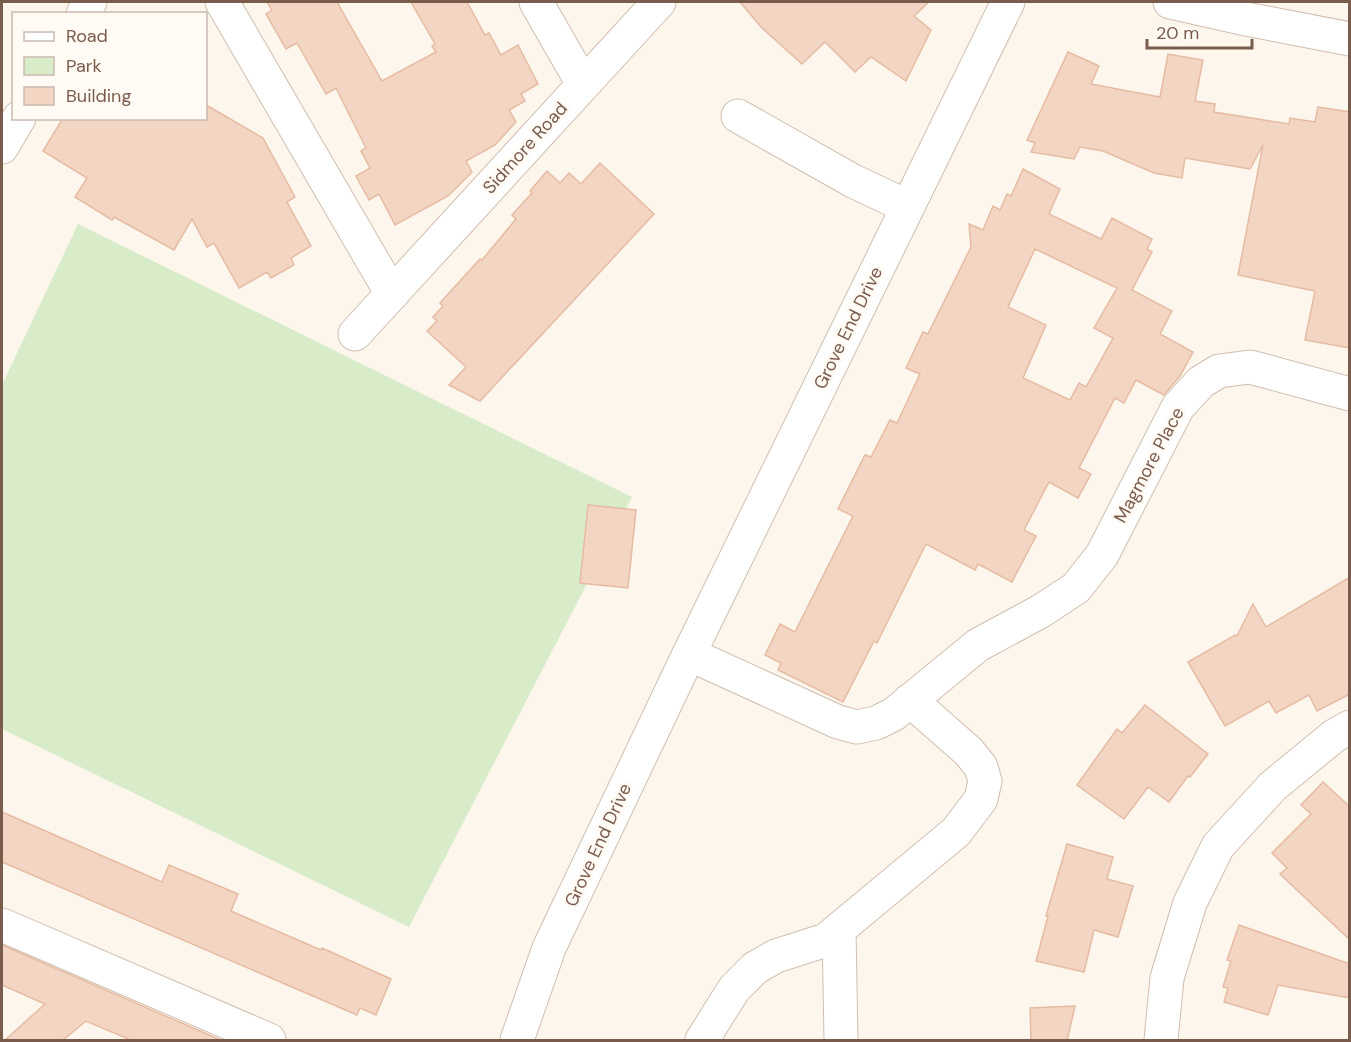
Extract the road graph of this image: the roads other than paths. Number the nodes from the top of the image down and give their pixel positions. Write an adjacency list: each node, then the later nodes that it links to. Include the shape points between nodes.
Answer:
1 (222, 2): 12 (street)
2 (536, 2): 7 (street)
3 (659, 2): 7 (street, Sidmore Road)
4 (1008, 2): 11 (street, Grove End Drive)
5 (1170, 2): 6 (street)
6 (1350, 39)
7 (583, 84): 12 (street, Sidmore Road)
8 (738, 116): 11 (street)
9 (18, 120): 10 (street)
10 (2, 147)
11 (906, 206): 15 (street, Grove End Drive)
12 (392, 294): 13 (street, Sidmore Road)
13 (355, 334)
14 (1350, 394): 16 (street, Magmore Place, via 1250,367 1219,371 1201,382 1178,407 1102,555 1076,588 978,645)
15 (689, 654): 16 (street, via 857,727 894,714); 21 (street, Grove End Drive, via 549,948)
16 (910, 700): 19 (street, via 981,767 985,781 981,799 956,832)
17 (1350, 727): 24 (street, via 1273,786 1218,846 1190,903 1167,978)
18 (2, 925): 20 (street)
19 (839, 930): 22 (street, via 826,940 776,956 755,968 734,989); 23 (street)
20 (269, 1041)
21 (517, 1041)
22 (702, 1041)
23 (841, 1041)
24 (1161, 1041)

